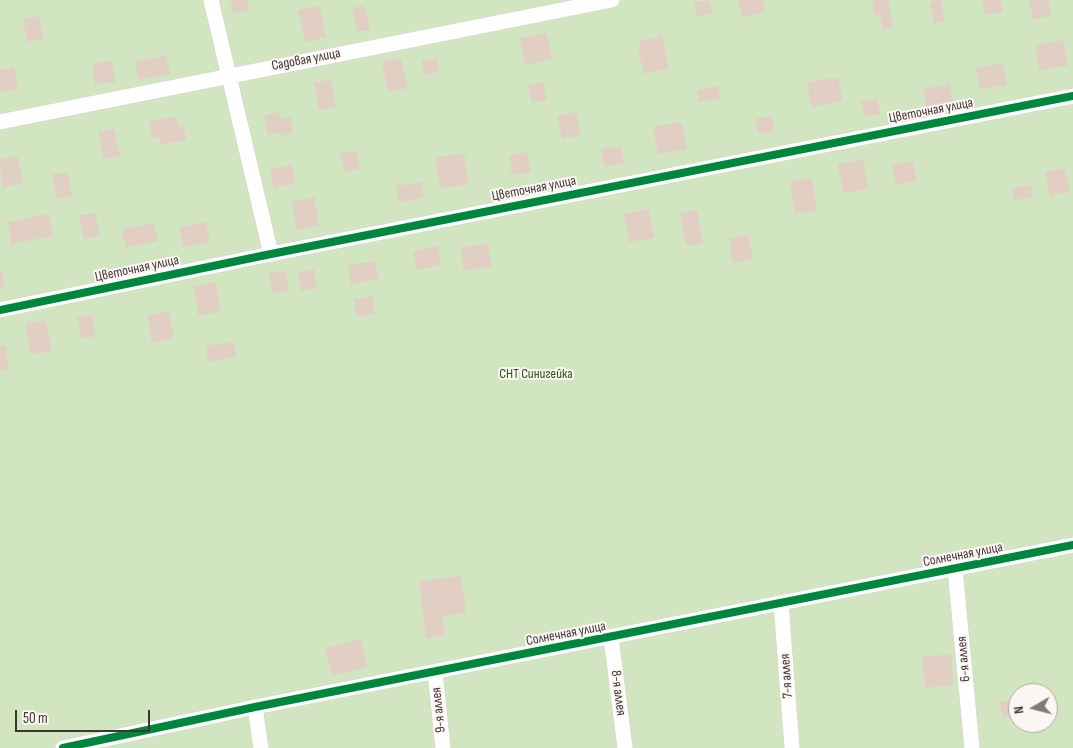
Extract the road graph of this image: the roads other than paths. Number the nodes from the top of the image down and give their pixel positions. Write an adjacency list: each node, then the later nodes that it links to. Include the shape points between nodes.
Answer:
1 (211, 0): 3 (street)
2 (612, 0): 3 (street, Садовая улица)
3 (230, 75): 5 (street, Садовая улица); 6 (street)
4 (1073, 96): 6 (street, Цветочная улица)
5 (0, 122)
6 (271, 254): 7 (street, Цветочная улица)
7 (0, 310)
8 (1073, 546): 9 (street, Солнечная улица)
9 (956, 569): 10 (street, Солнечная улица); 19 (street, 6-я аллея)
10 (781, 603): 11 (street, Солнечная улица); 18 (street, 7-я аллея)
11 (611, 638): 12 (street, Солнечная улица); 17 (street, 8-я аллея)
12 (435, 672): 13 (street, Солнечная улица); 16 (street, 9-я аллея)
13 (255, 707): 14 (street, Солнечная улица); 15 (street)
14 (68, 748)
15 (261, 748)
16 (443, 748)
17 (625, 748)
18 (792, 748)
19 (972, 748)

